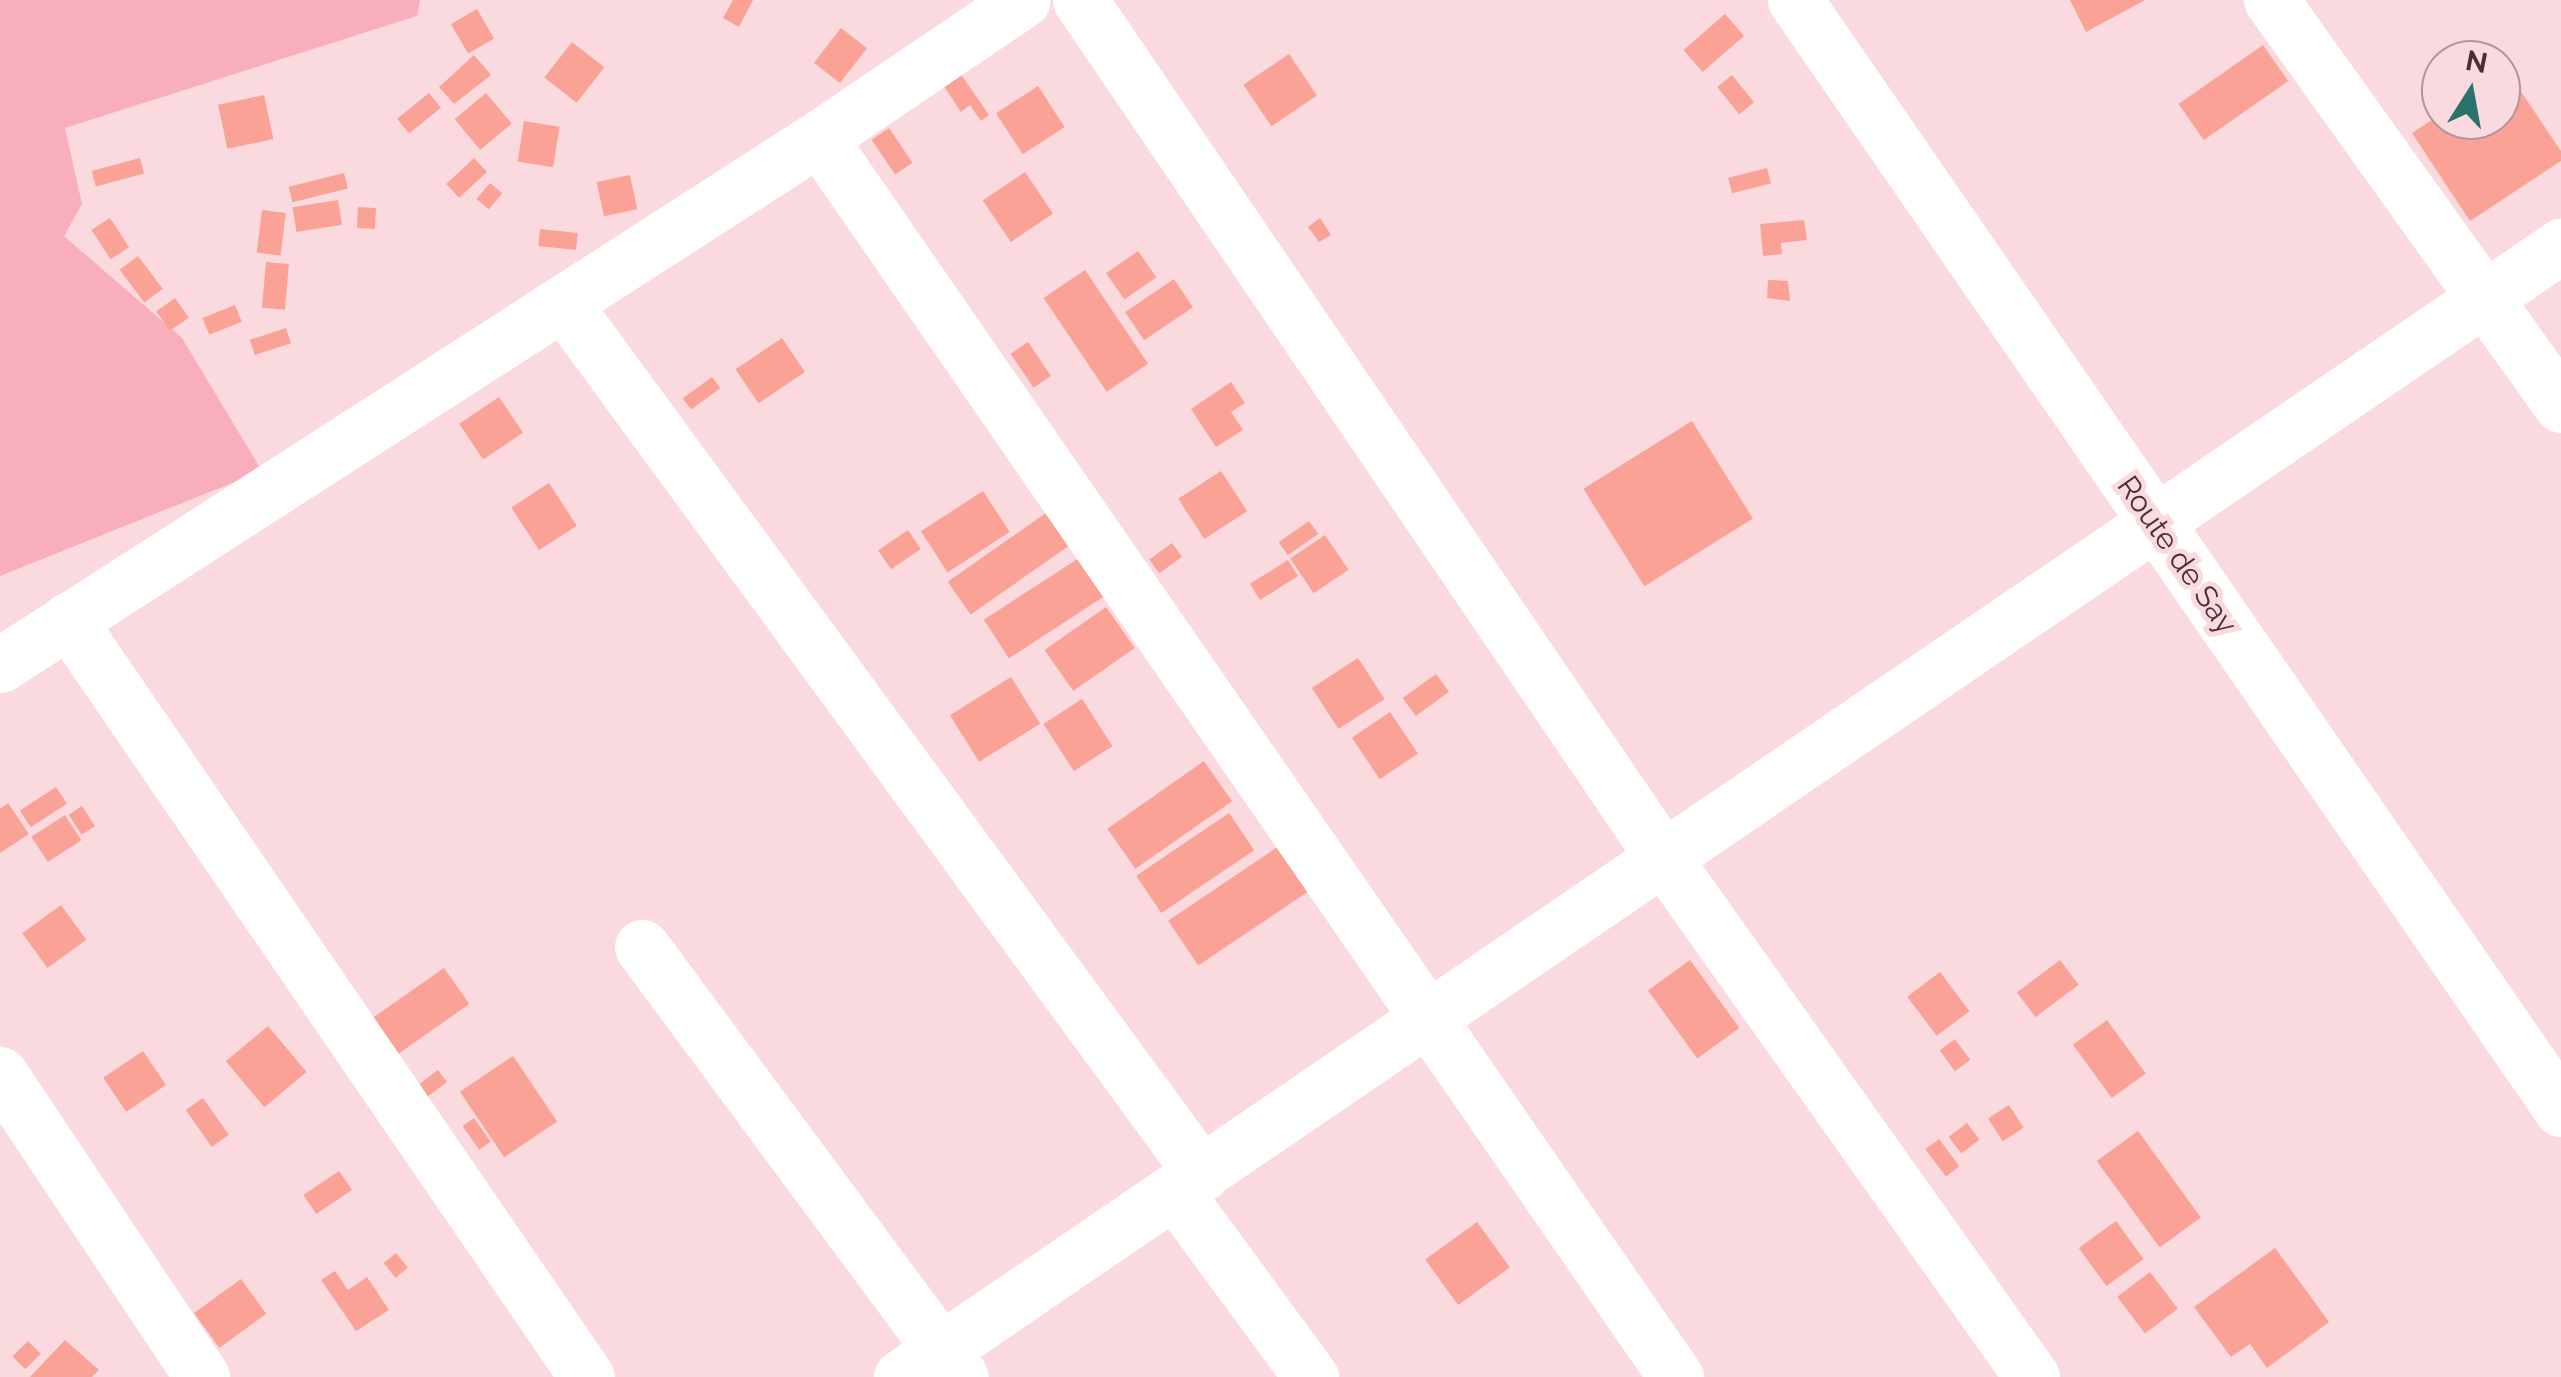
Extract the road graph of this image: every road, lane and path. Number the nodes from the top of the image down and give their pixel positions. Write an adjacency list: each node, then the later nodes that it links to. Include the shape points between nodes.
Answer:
1 (1023, 0): 5 (street)
2 (1080, 0): 13 (street)
3 (1795, 0): 10 (street, Route de Say)
4 (2271, 0): 7 (street)
5 (818, 138): 8 (street); 15 (street)
6 (2561, 246): 7 (street)
7 (2485, 298): 9 (street); 10 (street)
8 (563, 303): 11 (street); 18 (street)
9 (2561, 405)
10 (2153, 522): 13 (street); 17 (street, Route de Say)
11 (68, 620): 12 (street); 21 (street)
12 (0, 665)
13 (1666, 860): 15 (street); 24 (street)
14 (642, 947): 19 (street)
15 (1429, 1020): 18 (street); 23 (street)
16 (0, 1074): 20 (street)
17 (2561, 1109)
18 (1189, 1183): 19 (street); 22 (street)
19 (934, 1368)
20 (202, 1377)
21 (586, 1377)
22 (1311, 1377)
23 (1676, 1377)
24 (2032, 1377)

